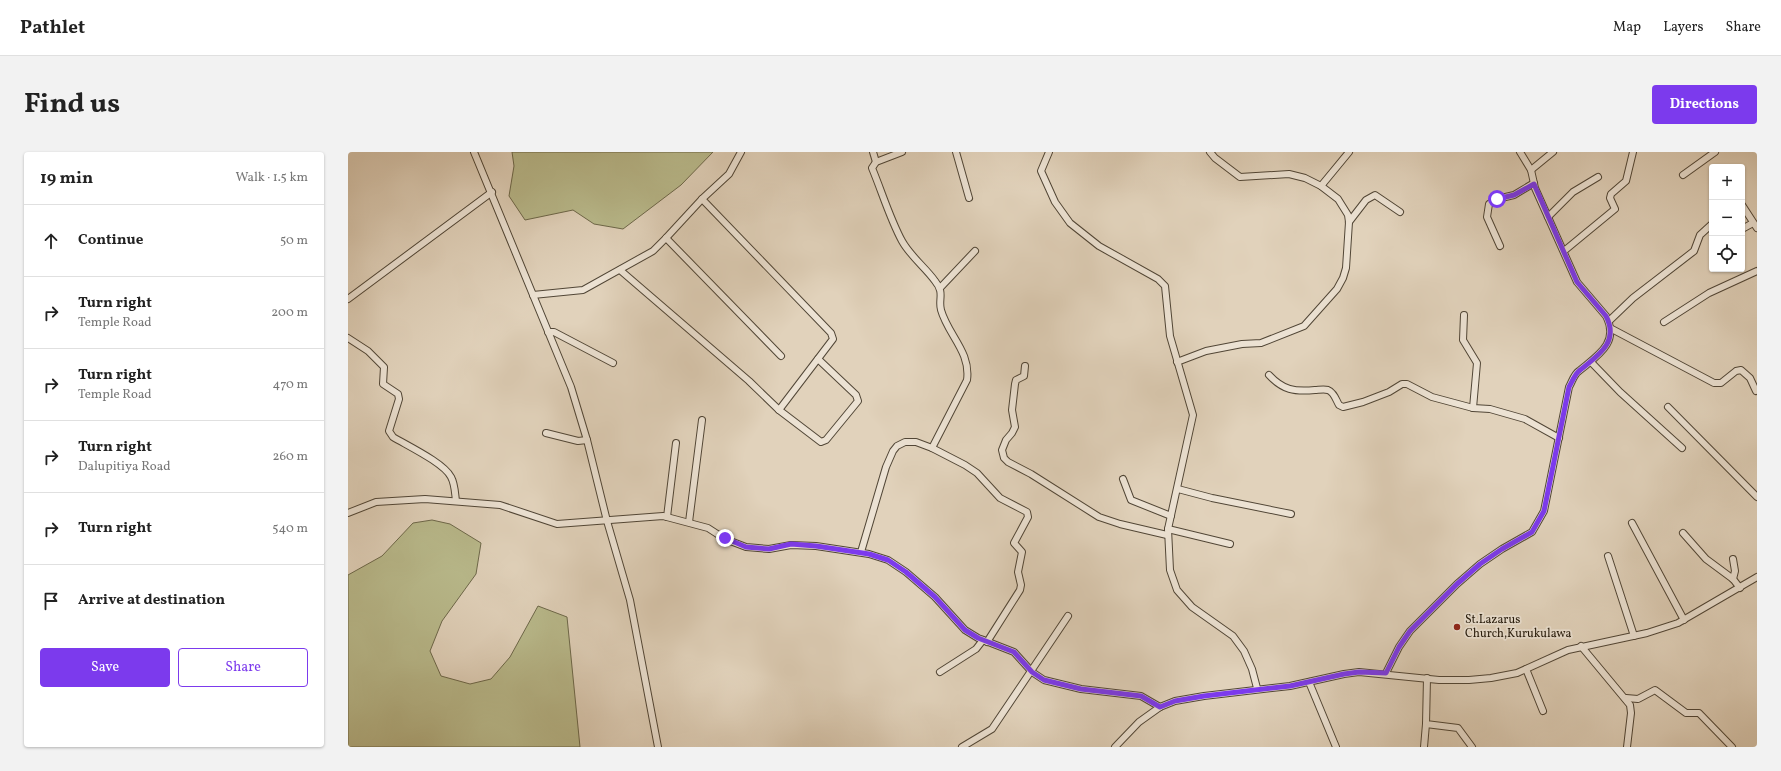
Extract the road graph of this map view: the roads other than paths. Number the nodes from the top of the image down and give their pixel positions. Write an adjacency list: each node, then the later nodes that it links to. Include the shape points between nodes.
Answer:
1 (474, 152): 19 (street)
2 (741, 152): 21 (street, via 729,174)
3 (873, 152): 13 (street)
4 (902, 152): 13 (street)
5 (956, 152): 20 (street)
6 (1049, 152): 45 (street, via 1041,171 1055,202 1070,223 1099,246 1158,279 1165,286 1170,336)
7 (1210, 152): 18 (street, via 1240,177 1289,174)
8 (1349, 152): 18 (street)
9 (1520, 152): 14 (street)
10 (1553, 152): 14 (street)
11 (1632, 152): 32 (street, via 1626,181 1610,198 1615,209)
12 (1715, 152): 15 (street)
13 (876, 162): 35 (street, via 872,168 901,240 908,252)
14 (1531, 170): 17 (street)
15 (1683, 176)
16 (1598, 177): 24 (street, via 1573,192)
17 (1534, 184): 24 (street); 30 (street, via 1489,204 1487,217)
18 (1321, 186): 25 (street, via 1338,199 1348,215)
19 (492, 192): 36 (street); 37 (street)
20 (969, 198)
21 (702, 199): 29 (street); 44 (street, via 831,333 833,339)
22 (1745, 207): 26 (street)
23 (1400, 212): 25 (street, via 1375,195 1366,200)
24 (1548, 217): 32 (street)
25 (1349, 222): 45 (street, via 1343,278 1337,289 1304,326 1261,343 1206,351)
26 (1755, 226): 28 (street)
27 (1709, 227): 40 (street, via 1700,235 1694,251 1633,298)
28 (1745, 228)
29 (666, 238): 33 (street, via 653,251); 43 (street)
30 (1500, 246)
31 (976, 251): 35 (street)
32 (1564, 251): 40 (street, via 1577,282 1606,316)
33 (620, 270): 36 (street, via 583,290); 53 (street)
34 (1757, 271): 39 (street, via 1709,293)
35 (940, 288): 59 (street, via 941,309 955,340 965,354 968,370 967,380)
36 (533, 295): 41 (street)
37 (348, 299)
38 (1464, 315): 52 (street, via 1463,340 1478,363)
39 (1664, 322)
40 (1609, 324): 46 (street, via 1609,341 1604,350); 50 (street, via 1714,383 1720,383 1741,370 1750,378)
41 (548, 332): 47 (street, via 554,332); 57 (street, via 571,387)
42 (348, 338): 64 (street, via 368,351 384,367 383,384 398,394 399,400 390,431 393,437 436,463 450,475 454,482)
43 (780, 356)
44 (818, 359): 53 (street); 53 (street, via 856,395 858,401 826,440 821,442)
45 (1177, 362): 62 (street, via 1193,415)
46 (1591, 362): 56 (street, via 1578,372 1569,387); 60 (street)
47 (613, 363)
48 (1025, 366): 72 (street, via 1024,376 1016,380 1012,410 1015,427 1002,450 1004,458 1099,517 1120,524)
49 (1269, 375): 52 (street, via 1278,385 1288,389 1327,390 1333,394 1338,405 1343,407 1363,402 1407,384 1432,397)
50 (1756, 391)
51 (1668, 407): 63 (street)
52 (1473, 408): 56 (street, via 1490,409 1525,419)
53 (779, 410)
54 (702, 420): 70 (street)
55 (546, 433): 57 (street, via 578,441)
56 (1559, 438): 89 (street, via 1544,511 1532,532 1480,564 1457,584 1410,631)
57 (587, 440): 69 (street)
58 (676, 442): 68 (street)
59 (932, 448): 75 (street, via 916,442 905,442 893,451); 84 (street, via 977,473 1000,498 1027,512 1028,517 1014,543 1022,552 1018,572 1020,590)
60 (1682, 448)
61 (1123, 479): 67 (street, via 1132,500)
62 (1178, 489): 66 (street); 67 (street)
63 (1757, 497)
64 (456, 501): 65 (street, via 425,499 376,502); 69 (street, via 500,505 557,524)
65 (348, 513)
66 (1291, 514)
67 (1171, 516): 72 (street)
68 (667, 517): 69 (street); 70 (street)
69 (606, 521): 97 (street, via 630,600)
70 (689, 522): 75 (street, via 708,528 746,547 769,549 791,544)
71 (1632, 523): 82 (street)
72 (1168, 532): 74 (street); 92 (street, via 1170,570 1177,590 1192,607 1233,636 1244,651)
73 (1683, 533): 79 (street, via 1706,559)
74 (1230, 544)
75 (861, 552): 84 (street, via 888,560 906,572 935,597 965,630)
76 (1608, 556): 83 (street)
77 (1733, 559): 79 (street)
78 (1757, 577): 80 (street)
79 (1733, 579): 80 (street)
80 (1740, 588): 82 (street)
81 (1068, 616): 88 (street)
82 (1684, 620): 83 (street)
83 (1634, 636): 85 (street)
84 (985, 641): 87 (street); 88 (street, via 1014,652)
85 (1581, 646): 86 (street); 93 (street)
86 (1526, 669): 90 (street, via 1484,679); 95 (street)
87 (940, 672)
88 (1032, 672): 94 (street, via 1044,680 1081,689 1141,696); 98 (street, via 992,729)
89 (1386, 673): 90 (street); 91 (street, via 1359,672)
90 (1427, 678): 96 (street)
91 (1309, 682): 92 (street); 100 (street)
92 (1257, 688): 94 (street, via 1175,701)
93 (1626, 698): 103 (street, via 1631,713); 104 (street, via 1638,699 1655,690 1686,713 1699,713)
94 (1160, 707): 99 (street, via 1139,722)
95 (1543, 711)
96 (1426, 724): 101 (street); 102 (street, via 1458,728)
97 (658, 747)
98 (962, 747)
99 (1115, 747)
100 (1336, 747)
101 (1424, 747)
102 (1472, 747)
103 (1627, 747)
104 (1732, 747)

